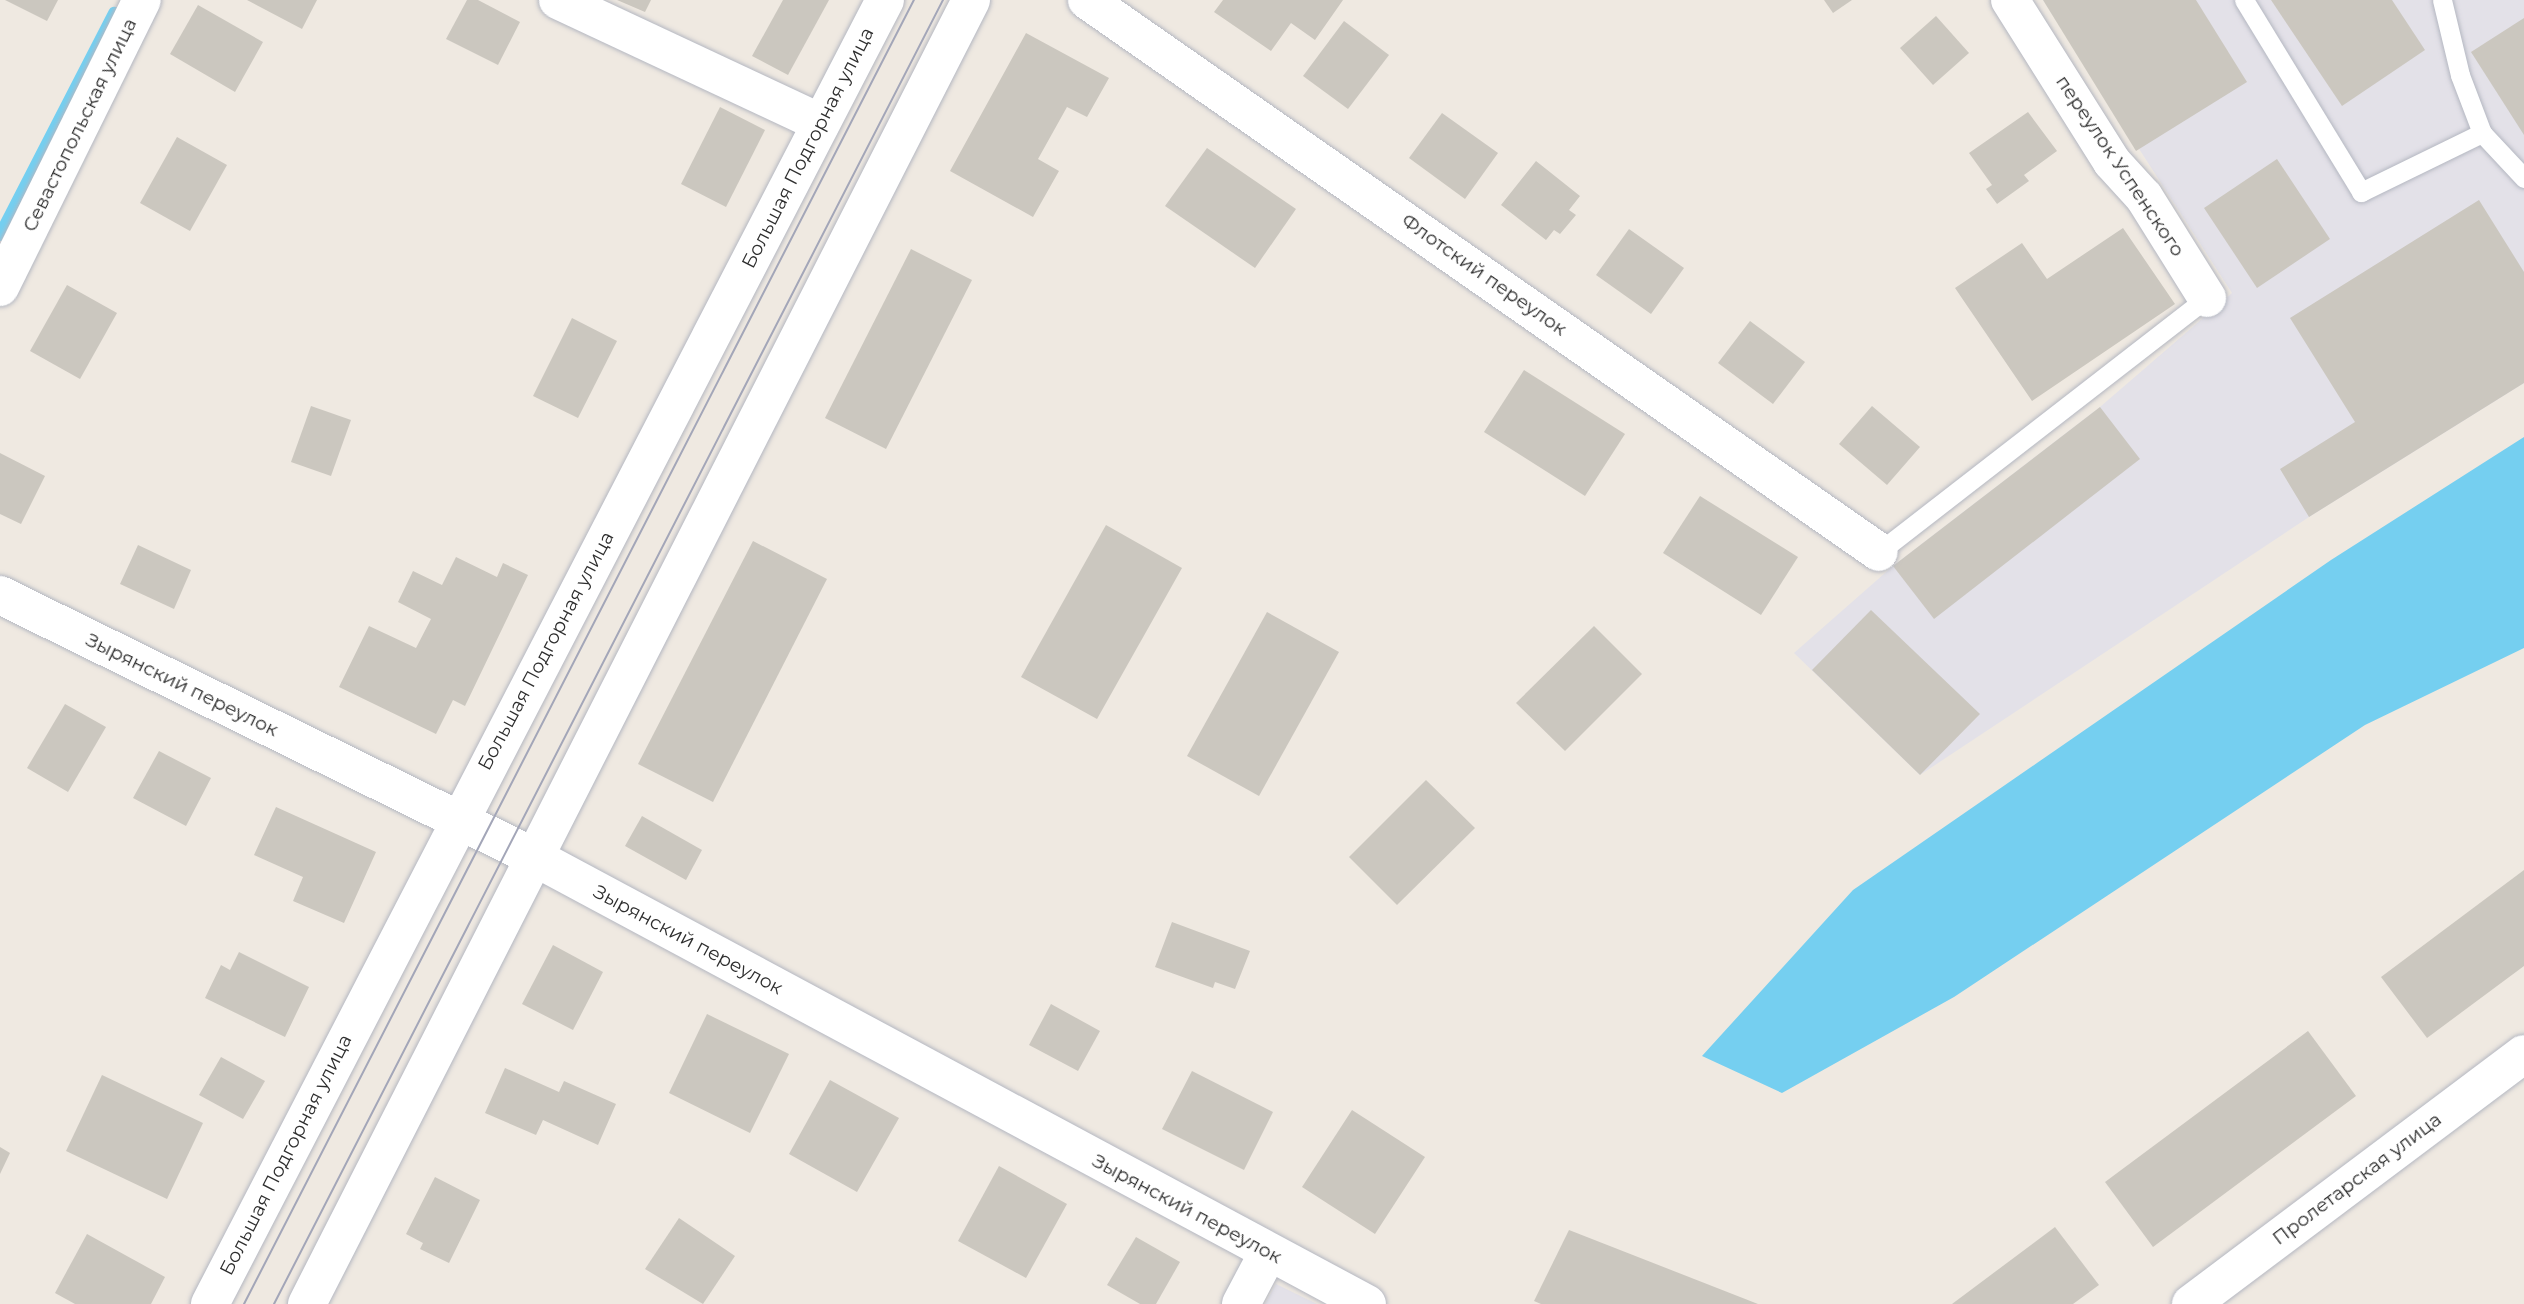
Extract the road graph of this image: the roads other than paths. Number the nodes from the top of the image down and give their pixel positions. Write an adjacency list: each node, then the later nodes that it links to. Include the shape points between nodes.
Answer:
1 (142, 0): 12 (street, Севастопольская улица)
2 (558, 0): 9 (street)
3 (885, 0): 9 (street, Большая Подгорная улица)
4 (971, 0): 17 (street)
5 (1087, 0): 14 (street, Флотский переулок)
6 (2010, 0): 13 (street, переулок Успенского, via 2112,162 2144,197)
7 (2244, 0): 10 (lane, via 2361,192)
8 (2442, 0): 10 (lane, via 2460,75)
9 (821, 123): 16 (street, Большая Подгорная улица)
10 (2483, 133): 11 (lane)
11 (2524, 178)
12 (0, 288)
13 (2207, 298): 14 (lane)
14 (1879, 552)
15 (0, 595): 16 (street, Зырянский переулок)
16 (458, 820): 17 (street, Зырянский переулок); 20 (street, Большая Подгорная улица)
17 (536, 859): 19 (street, Зырянский переулок); 21 (street)
18 (2524, 1054): 24 (street, Пролетарская улица)
19 (1268, 1253): 22 (street); 23 (street, Зырянский переулок)
20 (210, 1304)
21 (307, 1304)
22 (1241, 1304)
23 (1367, 1304)
24 (2191, 1304)

